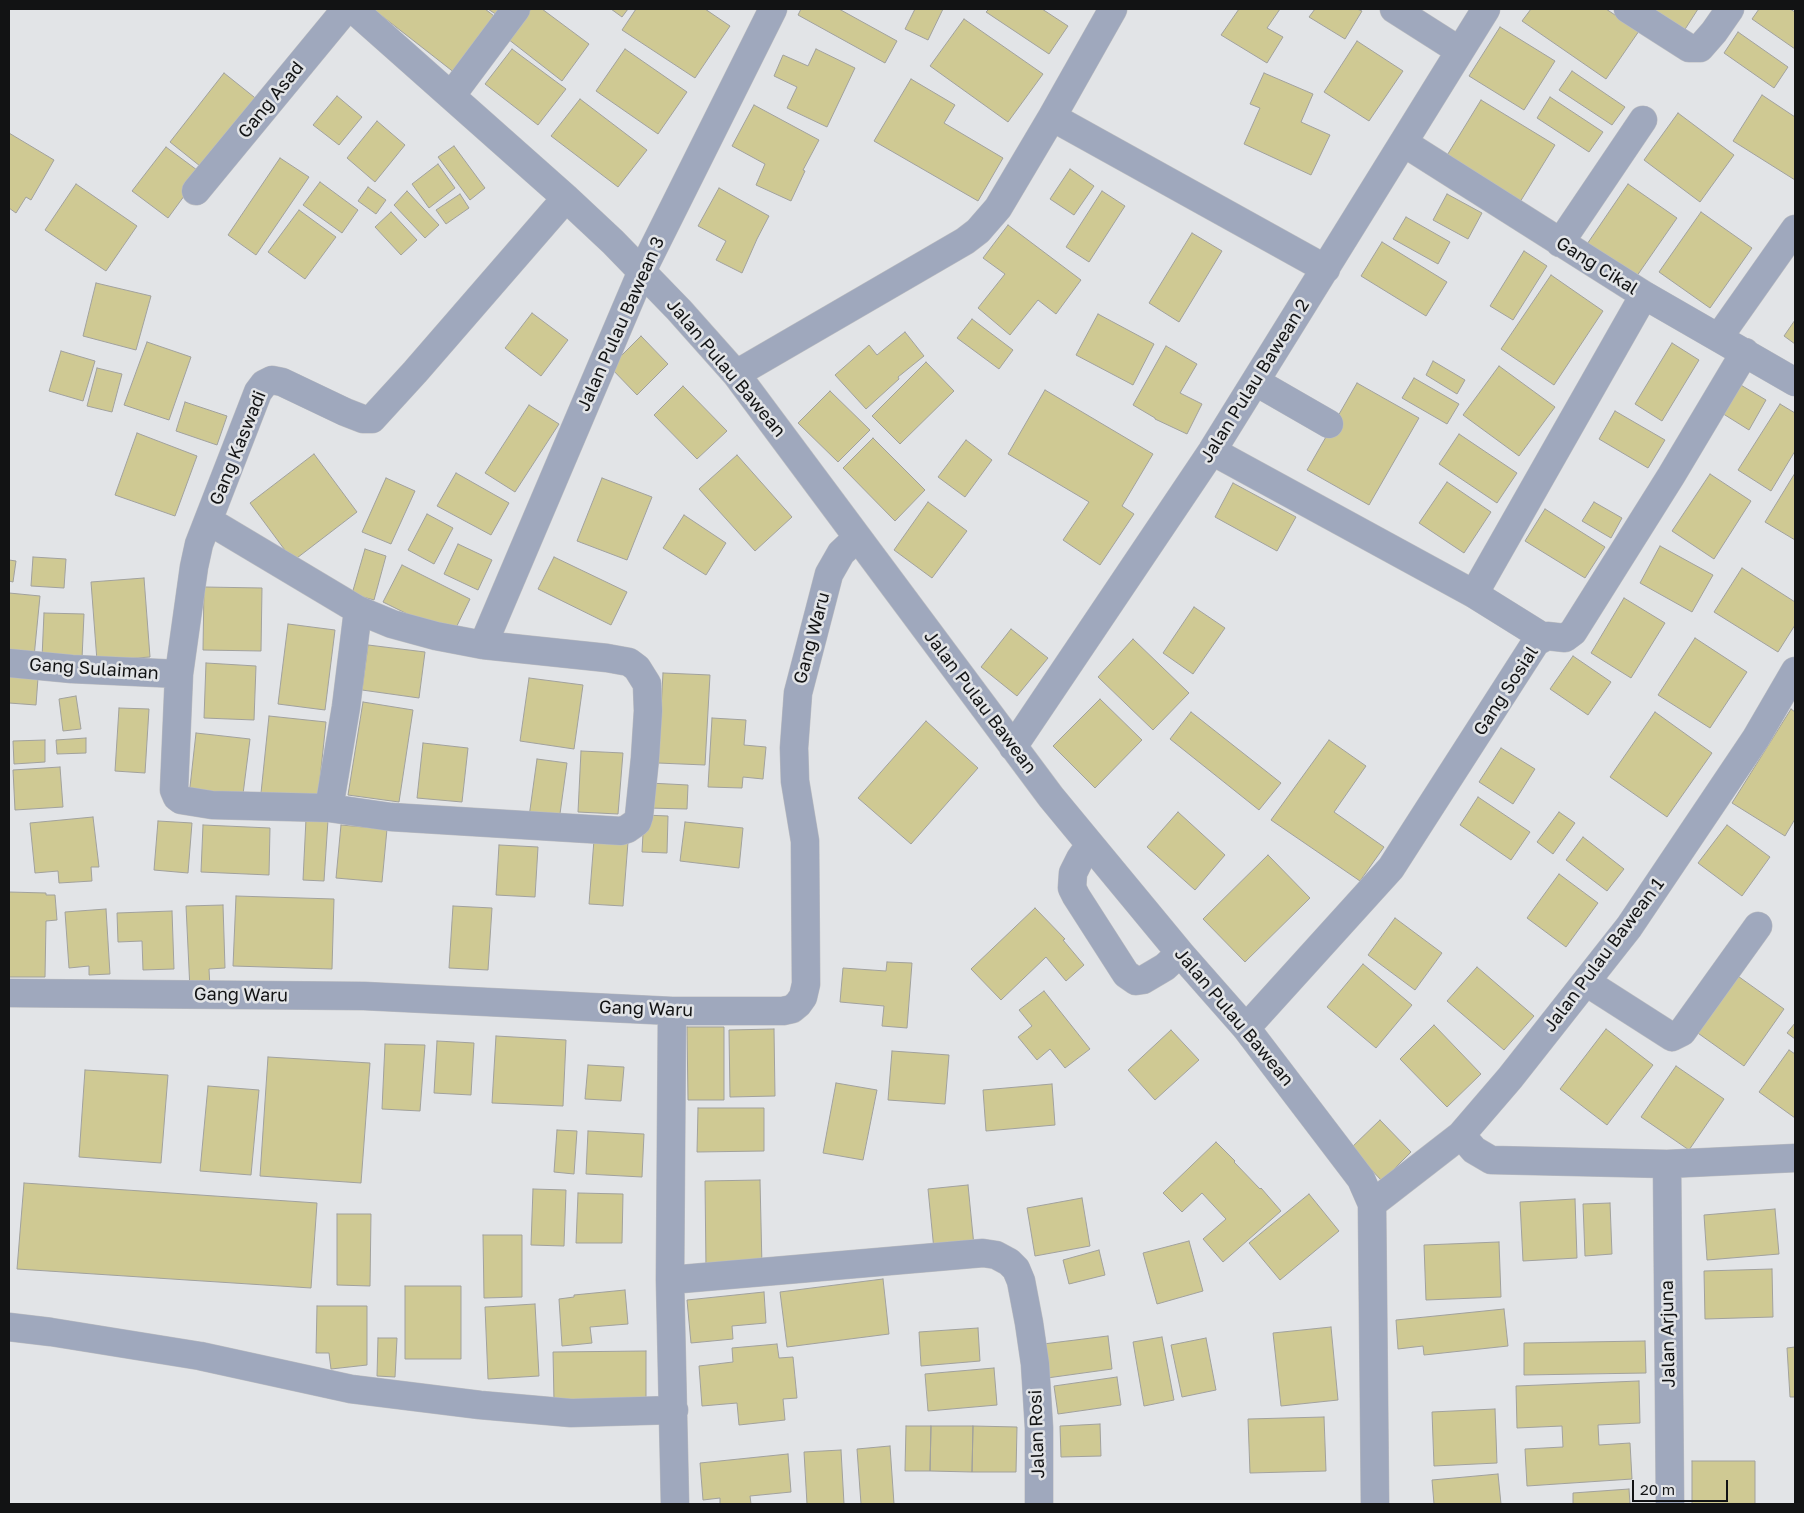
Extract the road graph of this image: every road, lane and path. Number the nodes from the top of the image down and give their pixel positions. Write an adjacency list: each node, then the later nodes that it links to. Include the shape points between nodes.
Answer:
1 (346, 9): 15 (street, Gang Asad)
2 (353, 9): 11 (street, Jalan Pulau Bawean)
3 (516, 9): 11 (street)
4 (772, 9): 20 (street, Jalan Pulau Bawean 3)
5 (1113, 9): 12 (street)
6 (1394, 9): 10 (street)
7 (1486, 9): 10 (street, Jalan Pulau Bawean 2)
8 (1628, 9): 9 (street, via 1689,48 1700,48)
9 (1730, 9)
10 (1460, 51): 14 (street, Jalan Pulau Bawean 2)
11 (451, 96): 16 (street, Jalan Pulau Bawean)
12 (1052, 117): 19 (street); 24 (street, via 998,208 978,232)
13 (1643, 120): 18 (street)
14 (1404, 143): 18 (street, Gang Cikal); 19 (street, Jalan Pulau Bawean 2)
15 (196, 191)
16 (566, 198): 20 (street, Jalan Pulau Bawean); 29 (street, Gang Kaswadi, via 372,419 345,412 282,382 272,380 264,384 258,392)
17 (1795, 229): 22 (street)
18 (1560, 243): 21 (street, Gang Cikal)
19 (1326, 269): 25 (street, Jalan Pulau Bawean 2)
20 (642, 271): 24 (street, Jalan Pulau Bawean); 34 (street, Jalan Pulau Bawean 3)
21 (1644, 294): 22 (street, Gang Cikal); 31 (street)
22 (1719, 337): 23 (street, Gang Cikal)
23 (1745, 352): 26 (street, Gang Cikal); 33 (street, Gang Sosial, via 1576,628 1565,638)
24 (736, 374): 30 (street, Jalan Pulau Bawean)
25 (1256, 382): 27 (street); 28 (street, Jalan Pulau Bawean 2)
26 (1795, 382)
27 (1329, 424)
28 (1212, 451): 31 (street); 38 (street, Jalan Pulau Bawean 2)
29 (209, 521): 32 (street); 37 (street, Gang Kaswadi, via 194,567)
30 (856, 538): 38 (street, Jalan Pulau Bawean); 45 (street, Gang Waru, via 841,553 829,574 798,693 794,748 795,781 805,841 806,984 803,996 792,1009 783,1011)
31 (1474, 594): 33 (street)
32 (358, 610): 34 (street, via 392,624 436,636); 39 (street)
33 (1543, 637): 46 (street, Gang Sosial, via 1536,642 1391,868)
34 (483, 644): 39 (street, via 607,658 629,662 637,668 646,684 648,711 639,816 633,826 621,831 391,816)
35 (9, 663): 37 (street, Gang Sulaiman)
36 (1795, 670): 43 (street, Jalan Pulau Bawean 1, via 1756,738 1629,927)
37 (179, 674): 39 (street, Gang Kaswadi, via 174,790 177,797 185,802 212,805)
38 (1013, 747): 40 (street, Jalan Pulau Bawean)
39 (329, 808)
40 (1090, 845): 42 (street, Jalan Pulau Bawean); 42 (street, via 1074,873 1072,888 1126,974 1136,981 1143,980)
41 (1758, 926): 43 (street, via 1682,1032 1672,1037)
42 (1180, 953): 46 (street, Jalan Pulau Bawean)
43 (1586, 982): 47 (street, Jalan Pulau Bawean 1)
44 (9, 993): 45 (street, Gang Waru, via 364,996)
45 (672, 1010): 51 (street)
46 (1246, 1028): 50 (street, Jalan Pulau Bawean, via 1361,1179)
47 (1461, 1135): 49 (street, via 1474,1150 1491,1160); 50 (street, Jalan Pulau Bawean 1)
48 (1795, 1158): 49 (street)
49 (1667, 1164): 57 (street, Jalan Arjuna)
50 (1372, 1204): 56 (street, Jalan Pulau Bawean)
51 (670, 1280): 53 (street); 55 (street, Jalan Rosi, via 983,1253 1009,1262 1021,1281 1029,1323 1038,1428)
52 (9, 1327): 53 (street, via 200,1356 351,1389 571,1412)
53 (674, 1410): 54 (street)
54 (675, 1504)
55 (1039, 1504)
56 (1374, 1504)
57 (1670, 1504)

